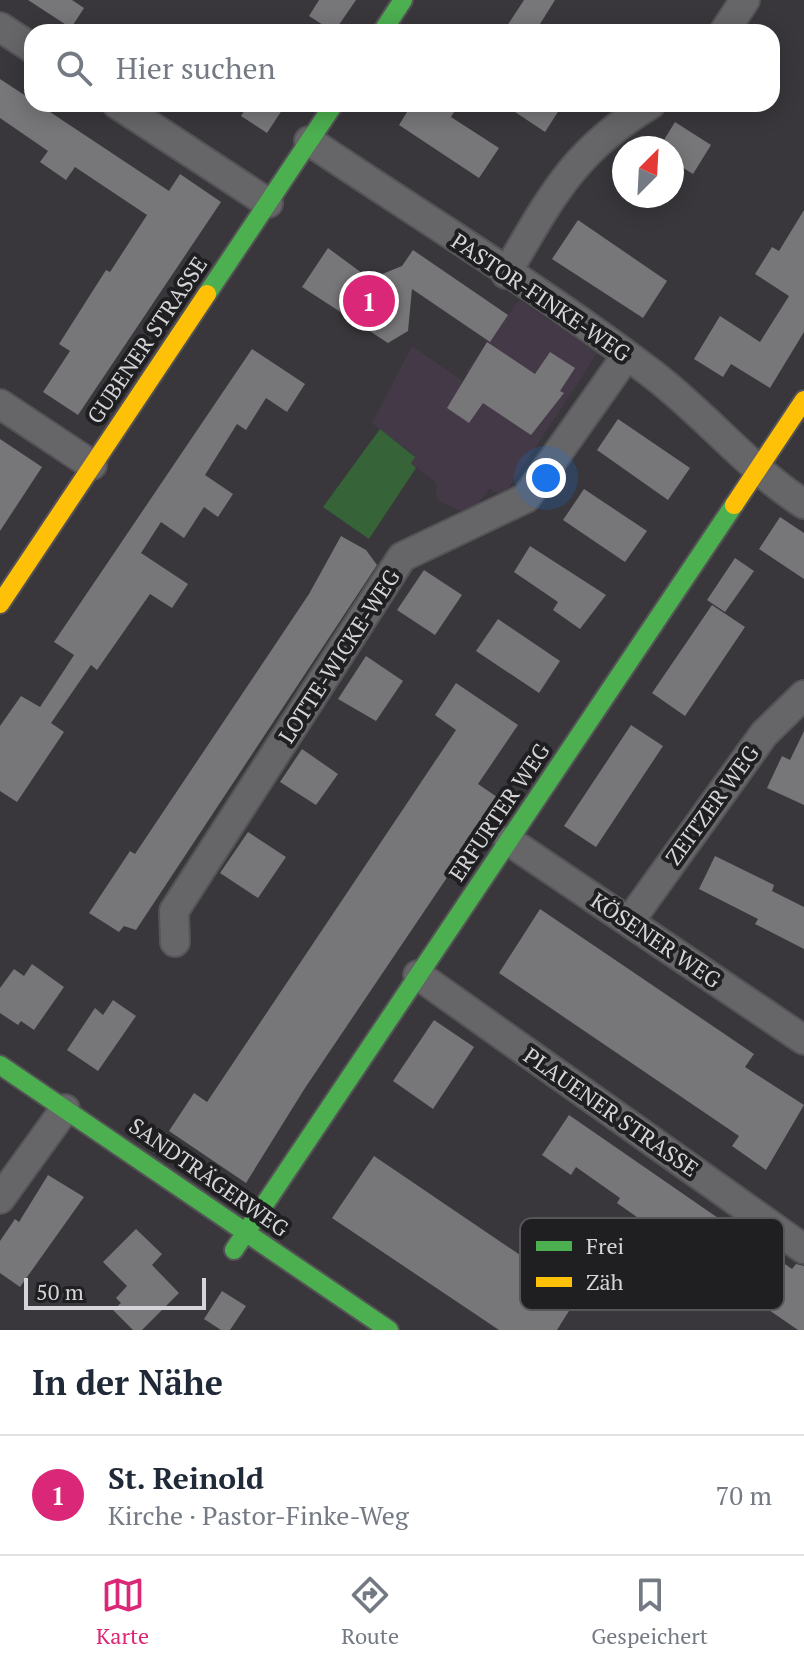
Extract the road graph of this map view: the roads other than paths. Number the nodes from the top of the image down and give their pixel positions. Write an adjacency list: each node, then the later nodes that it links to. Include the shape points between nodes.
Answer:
1 (403, 0): 3 (street)
2 (745, 0): 4 (street)
3 (387, 24)
4 (729, 24)
5 (0, 27): 6 (street)
6 (24, 43)
7 (129, 112): 11 (street)
8 (329, 112): 10 (street, GUBENER STRASSE)
9 (638, 112): 12 (street, via 580,157)
10 (309, 141): 11 (street, GUBENER STRASSE); 12 (street, PASTOR-FINKE-WEG)
11 (268, 203): 16 (street, GUBENER STRASSE)
12 (506, 274): 13 (street, PASTOR-FINKE-WEG)
13 (627, 355): 17 (street, PASTOR-FINKE-WEG, via 682,396); 23 (street, LOTTE-WICKE-WEG, via 526,498 402,557 174,911)
14 (804, 400): 17 (street, ERFURTER WEG)
15 (0, 404): 16 (street)
16 (92, 465): 19 (street, GUBENER STRASSE)
17 (756, 471): 18 (street, PASTOR-FINKE-WEG); 21 (street, ERFURTER WEG)
18 (804, 504)
19 (0, 604)
20 (804, 695): 22 (street, ZEITZER WEG, via 764,734)
21 (509, 841): 22 (street, KÖSENER WEG); 24 (street, ERFURTER WEG)
22 (629, 922): 25 (street, KÖSENER WEG)
23 (175, 942)
24 (418, 975): 29 (street, PLAUENER STRASSE); 30 (street, ERFURTER WEG)
25 (804, 1040)
26 (0, 1065): 27 (street, SANDTRÄGERWEG)
27 (56, 1121): 28 (street); 30 (street, SANDTRÄGERWEG)
28 (0, 1199)
29 (760, 1218)
30 (246, 1233): 33 (street, ERFURTER WEG); 34 (street, SANDTRÄGERWEG)
31 (784, 1235): 32 (street, PLAUENER STRASSE)
32 (804, 1249)
33 (234, 1250)
34 (380, 1327)

